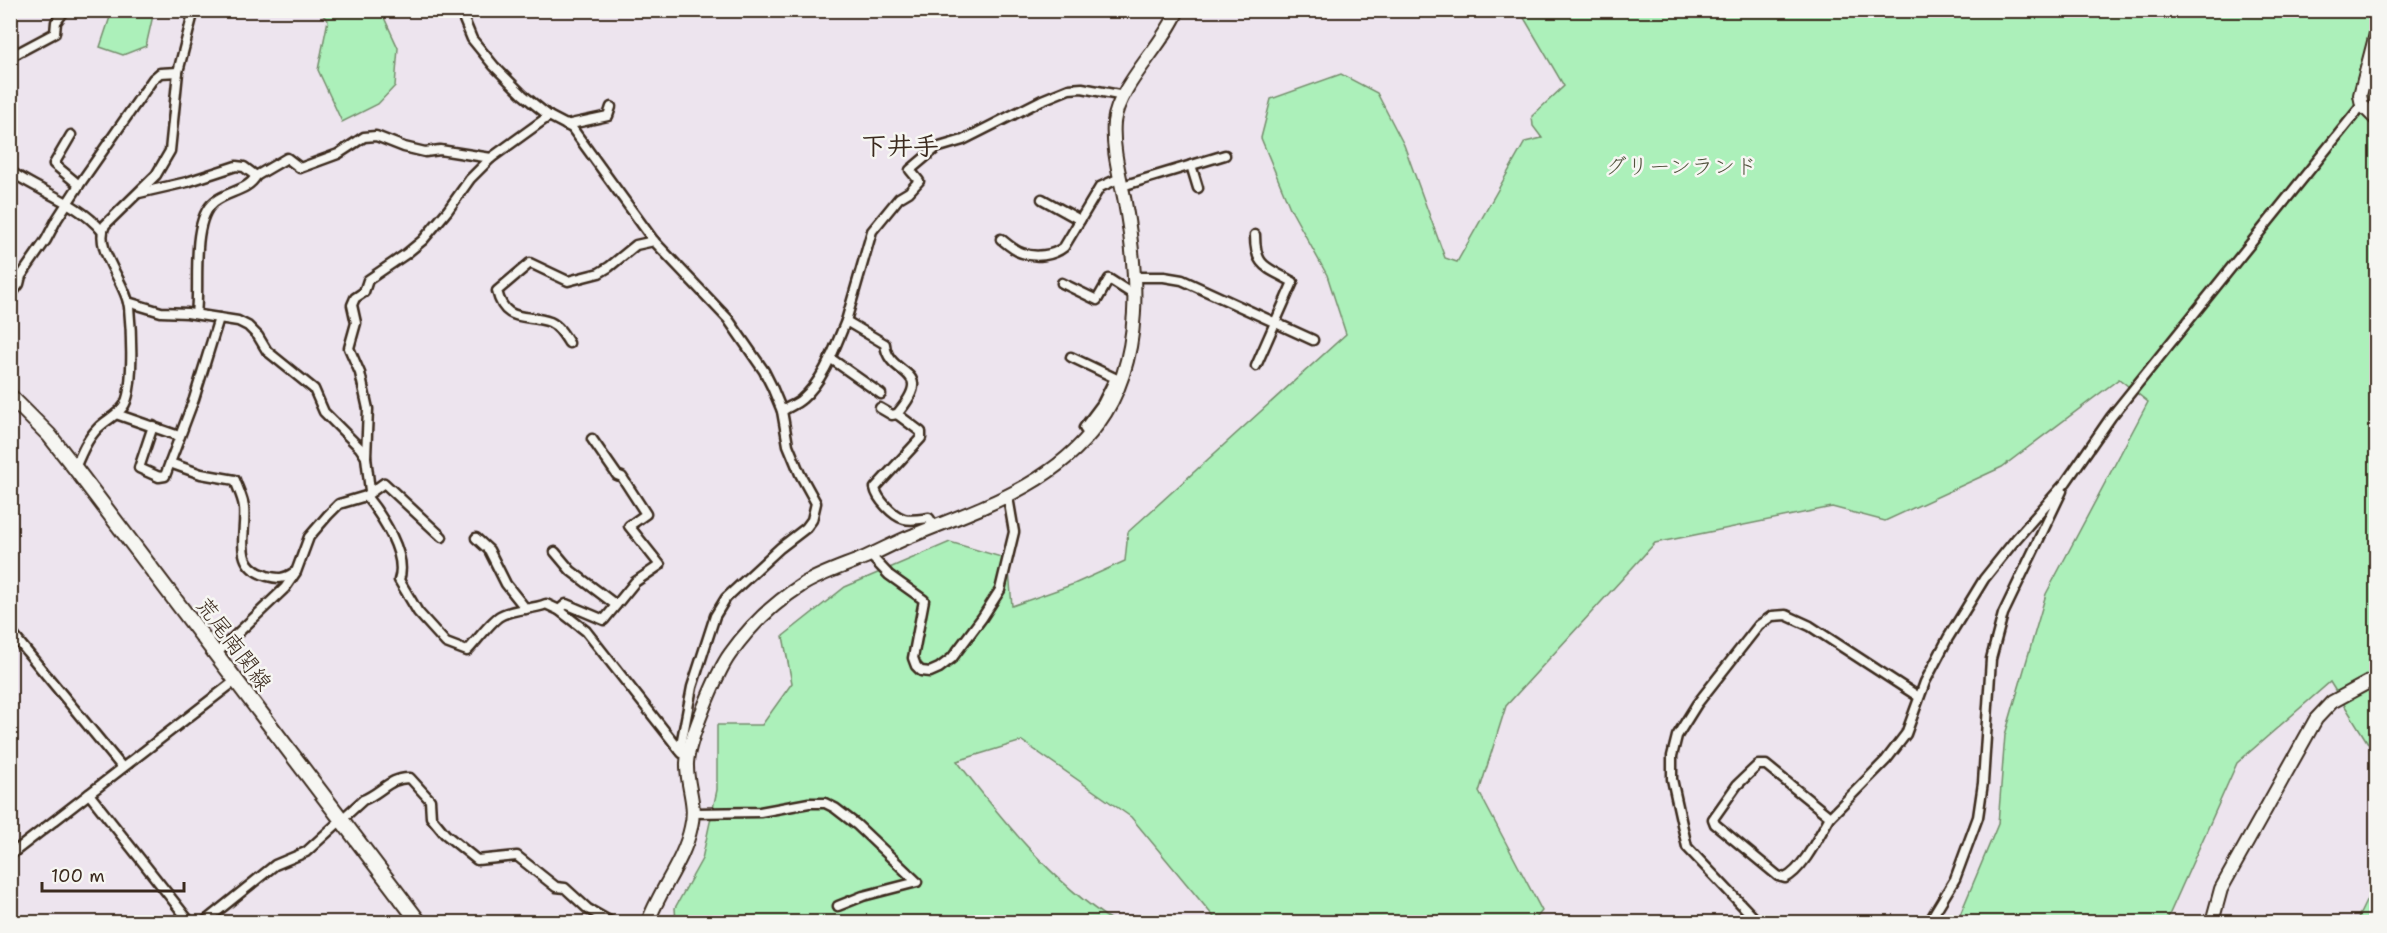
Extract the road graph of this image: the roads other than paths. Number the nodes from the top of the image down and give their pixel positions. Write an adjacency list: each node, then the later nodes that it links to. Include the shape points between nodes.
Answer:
1 (65, 10): 6 (street, via 56,22 55,33)
2 (194, 10): 7 (street)
3 (460, 10): 11 (street, via 472,39 494,66)
4 (1178, 10): 8 (street)
5 (2376, 34): 9 (street, via 2360,95)
6 (10, 57)
7 (178, 72): 21 (street, via 160,73 153,79); 23 (street, via 170,151 156,175)
8 (1124, 96): 20 (street, via 1114,120); 38 (street, via 1070,89 922,157 910,170 919,181 872,231)
9 (2362, 105): 12 (street); 58 (street, via 2111,417)
10 (611, 107): 13 (street, via 608,116)
11 (549, 116): 13 (street); 16 (street)
12 (2376, 119)
13 (566, 125): 30 (street)
14 (71, 135): 21 (street, via 54,164)
15 (1225, 155): 17 (street)
16 (491, 158): 19 (street, via 440,150 425,152 376,136 364,137 338,154 300,168 287,158); 55 (street, via 423,240 368,280 364,292 352,305 356,323 349,348 360,373 368,409)
17 (1191, 165): 20 (street); 22 (street)
18 (10, 171): 25 (street)
19 (256, 176): 23 (street, via 236,166); 36 (street, via 252,183 206,209 197,257)
20 (1121, 182): 26 (street, via 1100,187); 31 (street)
21 (79, 185): 25 (street)
22 (1198, 188)
23 (138, 193): 27 (street)
24 (1042, 199): 26 (street)
25 (67, 204): 27 (street, via 80,209); 34 (street)
26 (1080, 220): 29 (street, via 1064,247 1049,255 1021,253)
27 (102, 231): 35 (street, via 103,244)
28 (1255, 235): 39 (street, via 1256,256 1263,265 1293,282)
29 (1001, 239)
30 (654, 241): 41 (street, via 636,245 599,273 568,280 530,263 496,291 513,315 551,323); 48 (street, via 728,319 764,371)
31 (1136, 277): 33 (street); 39 (street, via 1182,280)
32 (1062, 283): 33 (street, via 1097,300 1108,279)
33 (1134, 295): 52 (street, via 1128,359 1108,409)
34 (10, 296)
35 (128, 302): 36 (street, via 161,312); 49 (street, via 128,395)
36 (196, 314): 37 (street)
37 (219, 318): 53 (street); 55 (street, via 248,326 267,351 314,388 324,412)
38 (846, 321): 43 (street); 50 (street, via 885,344 885,352 912,381 914,391)
39 (1274, 322): 40 (street); 44 (street)
40 (1313, 340)
41 (568, 343)
42 (1071, 357): 52 (street, via 1115,378 1084,428)
43 (830, 358): 45 (street); 48 (street, via 802,399)
44 (1256, 366)
45 (881, 394)
46 (10, 396): 57 (main road, 荒尾南関線)
47 (880, 408): 50 (street)
48 (782, 411): 75 (street, via 789,446 816,503 815,512 807,528 726,598 715,616 692,687)
49 (116, 414): 51 (street); 57 (street, via 89,438)
50 (897, 414): 61 (street, via 921,432 921,438 875,488 876,495 903,519 929,518)
51 (153, 426): 53 (street); 56 (street, via 139,468 159,477 165,476)
52 (1089, 435): 60 (street, via 1058,466)
53 (179, 436): 56 (street)
54 (592, 439): 67 (street, via 646,514 629,526 660,565 634,582)
55 (366, 457): 59 (street)
56 (170, 463): 66 (street, via 235,480 244,507 246,560 254,572 274,578 284,579)
57 (75, 468): 71 (main road, 荒尾南関線)
58 (2066, 482): 74 (street, via 1984,579 1948,638); 90 (street, via 2003,614 1991,659 1978,818 1955,879)
59 (368, 494): 62 (street, via 384,483); 66 (street, via 339,504 328,514 309,537); 68 (street, via 388,527 401,562 399,580 418,612 446,643 467,651 499,616)
60 (1008, 497): 61 (street); 65 (street, via 1014,532 1000,590 952,658 930,672 921,672 913,658 924,600 888,575)
61 (935, 527): 65 (street)
62 (442, 537)
63 (476, 538): 68 (street, via 489,550 506,584)
64 (555, 552): 67 (street, via 571,571)
65 (870, 555): 76 (street, via 804,584 757,622 728,655 699,719)
66 (296, 572): 71 (street, via 285,588)
67 (616, 605): 69 (street, via 604,620 566,604)
68 (526, 609): 69 (street, via 546,604)
69 (559, 610): 75 (street, via 586,631)
70 (10, 631): 77 (street)
71 (216, 654): 73 (main road, 荒尾南関線)
72 (2376, 678): 91 (street, via 2332,702 2316,719 2221,890)
73 (235, 681): 77 (street); 81 (main road, 荒尾南関線)
74 (1919, 698): 80 (street, via 1906,734); 89 (street, via 1810,626 1786,615 1772,616 1759,625 1697,704 1677,736 1672,756 1672,779 1687,847)
75 (680, 750): 76 (street)
76 (687, 763): 79 (street)
77 (122, 767): 78 (street)
78 (89, 794): 82 (street); 84 (street)
79 (694, 813): 83 (street, via 760,812 809,802 825,803 857,825 916,882); 88 (street, via 685,850)
80 (1830, 817): 80 (street, via 1802,862 1785,878 1713,819 1737,785 1758,765 1766,765)
81 (341, 818): 85 (street, via 306,852 275,865); 86 (main road, 荒尾南関線); 87 (street, via 391,781 410,778 430,800 431,817 438,826 477,860 518,856)
82 (10, 855)
83 (838, 906)
84 (190, 922)
85 (204, 922)
86 (418, 922)
87 (611, 922)
88 (648, 922)
89 (1758, 922)
90 (1929, 922)
91 (2212, 922)

